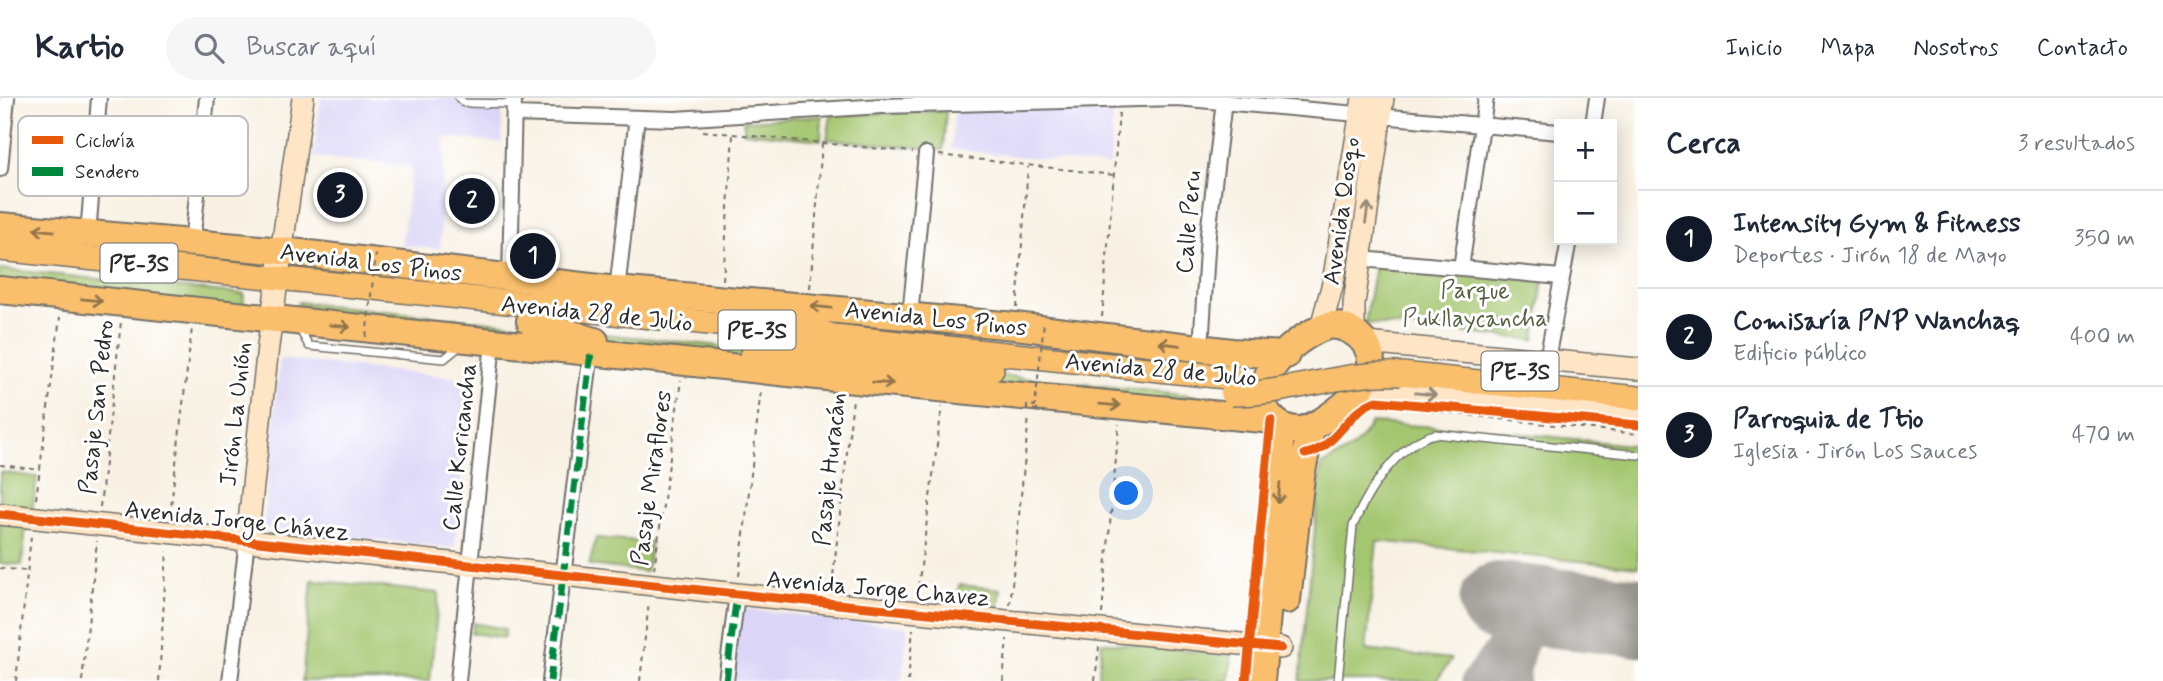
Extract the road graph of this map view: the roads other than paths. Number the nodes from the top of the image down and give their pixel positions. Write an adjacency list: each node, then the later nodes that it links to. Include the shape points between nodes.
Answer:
1 (7, 98): 22 (street)
2 (99, 98): 15 (street)
3 (207, 98): 16 (street)
4 (303, 98): 30 (street, Jirón La Unión)
5 (459, 98): 10 (lane, via 464,103)
6 (1486, 98): 19 (street)
7 (1597, 98): 17 (street)
8 (1070, 99): 9 (street); 13 (street)
9 (1121, 99): 11 (street)
10 (489, 101): 12 (lane)
11 (1224, 101): 14 (street); 48 (street, Calle Peru)
12 (514, 105): 13 (street, via 675,119); 35 (street)
13 (781, 105)
14 (1372, 106): 19 (street); 31 (street, Avenida Qosqo, one-way to 14); 44 (street, Avenida Qosqo)
15 (98, 116)
16 (205, 116)
17 (1593, 119)
18 (636, 125): 38 (street)
19 (1484, 125): 20 (street); 33 (street)
20 (1554, 132)
21 (926, 154): 42 (street)
22 (0, 169)
23 (91, 196): 26 (street)
24 (197, 196): 27 (street)
25 (0, 226): 26 (highway, Avenida Los Pinos, one-way to 25)
26 (88, 235): 27 (highway, Avenida Los Pinos)
27 (192, 244): 30 (highway, Avenida Los Pinos)
28 (1568, 245): 34 (street)
29 (0, 249): 36 (main road, Avenida 28 de Julio / PE-3S)
30 (283, 251): 35 (highway, Avenida Los Pinos); 36 (street, Jirón La Unión)
31 (1361, 259): 33 (street); 45 (street, Avenida Qosqo)
32 (0, 264): 36 (main road, Avenida 28 de Julio / PE-3S)
33 (1461, 268): 34 (street)
34 (1561, 277): 52 (street)
35 (510, 278): 38 (highway, Avenida Los Pinos)
36 (277, 285): 41 (main road, Avenida 28 de Julio / PE-3S); 43 (street, Jirón La Unión)
37 (0, 290): 43 (highway, Avenida 28 de Julio, one-way to 43)
38 (617, 290): 39 (highway, Avenida Los Pinos)
39 (672, 294): 40 (highway, Avenida Los Pinos); 41 (highway, via 597,297)
40 (712, 298): 42 (highway, Avenida Los Pinos, one-way to 40); 47 (highway)
41 (531, 313): 47 (main road, Avenida 28 de Julio / PE-3S); 51 (highway)
42 (910, 316): 48 (highway, Avenida Los Pinos, one-way to 42)
43 (284, 320): 46 (highway, Avenida 28 de Julio); 64 (street, Jirón La Unión)
44 (1321, 327): 45 (highway, via 1332,325); 50 (highway)
45 (1360, 337): 52 (street, PE-3S); 57 (highway, via 1371,359)
46 (480, 340): 49 (highway, Avenida 28 de Julio); 65 (street, Calle Koricancha)
47 (826, 346): 53 (highway); 54 (main road, Avenida 28 de Julio / PE-3S, bridge, via 1291,390)
48 (1201, 348): 50 (highway, Avenida Los Pinos)
49 (591, 352): 51 (highway, Avenida 28 de Julio); 66 (street)
50 (1286, 355): 60 (highway, via 1267,374 1262,390 1267,411)
51 (653, 359): 53 (highway, Avenida 28 de Julio)
52 (1547, 360): 55 (street, PE-3S)
53 (690, 363): 60 (highway, Avenida 28 de Julio, one-way to 60, via 944,389 1035,404 1120,406)
54 (1401, 366): 56 (main road, PE-3S); 58 (main road, PE-3S)
55 (1638, 369)
56 (1638, 382)
57 (1374, 397): 59 (street, PE-3S, one-way to 59, via 1388,390); 61 (highway)
58 (1638, 398)
59 (1638, 415)
60 (1277, 423): 61 (highway, via 1290,429); 68 (highway, one-way to 68, via 1280,471)
61 (1311, 428): 68 (highway)
62 (1638, 455): 75 (lane, via 1435,434 1420,438 1396,459 1353,526)
63 (0, 514): 64 (street, Avenida Jorge Chávez)
64 (247, 541): 65 (street, Avenida Jorge Chávez); 69 (street, Jirón La Unión)
65 (471, 565): 66 (street, Avenida Jorge Chavez); 70 (street, Calle Koricancha)
66 (565, 575): 67 (street, Avenida Jorge Chavez); 71 (street)
67 (737, 594): 68 (street, Avenida Jorge Chavez); 72 (street)
68 (1273, 647): 73 (highway); 74 (highway)
69 (230, 681)
70 (458, 681)
71 (550, 681)
72 (726, 681)
73 (1261, 681)
74 (1278, 681)
75 (1338, 681)

